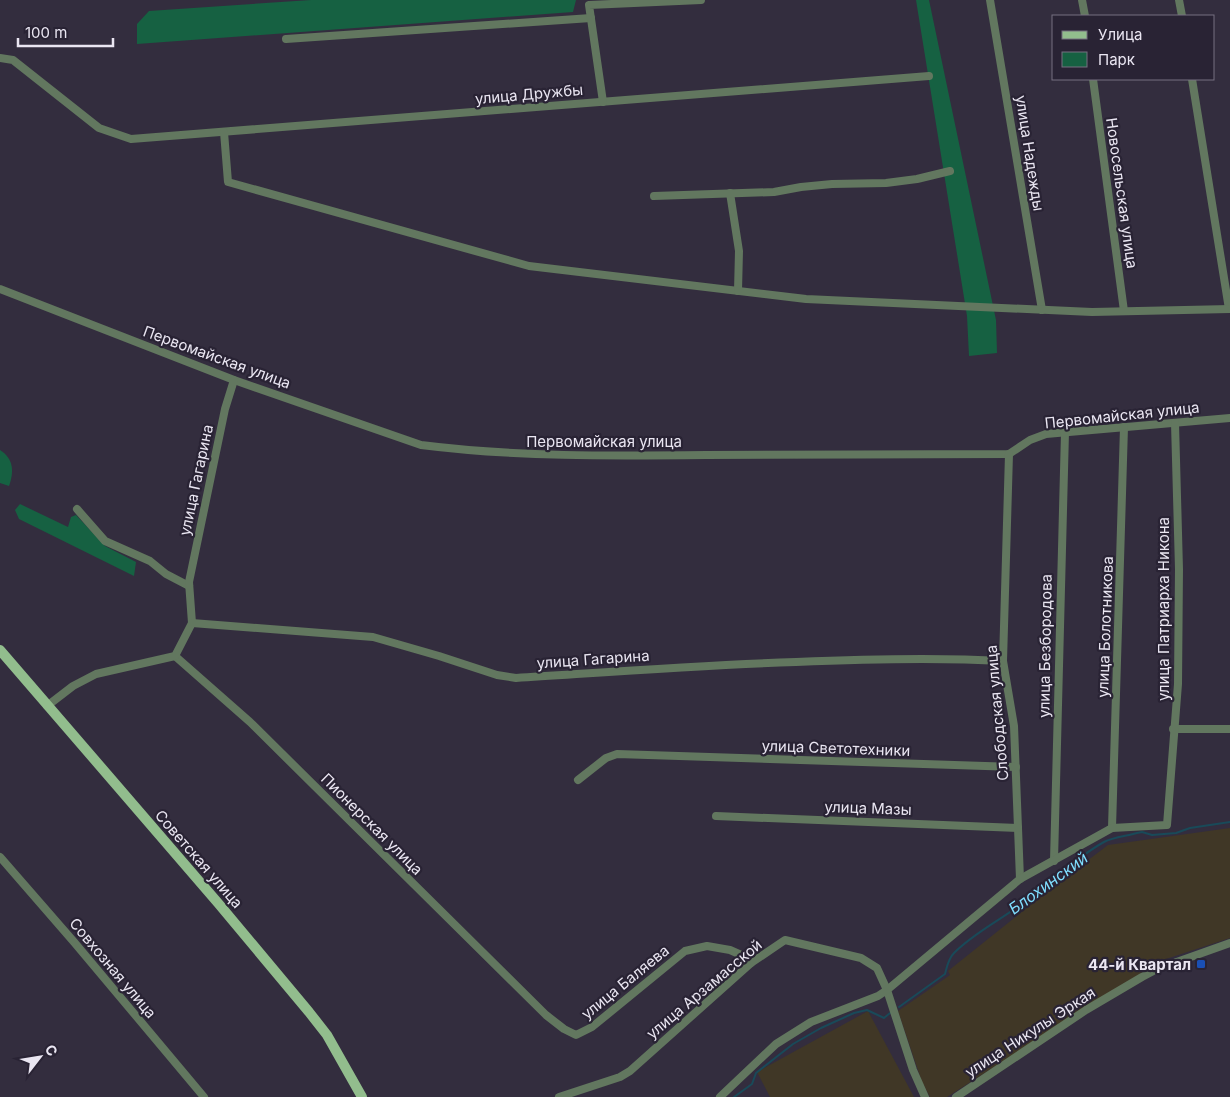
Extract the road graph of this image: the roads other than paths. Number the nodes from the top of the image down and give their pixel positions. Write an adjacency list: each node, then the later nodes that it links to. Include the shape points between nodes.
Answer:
1 (701, 0): 7 (street, via 589,5)
2 (990, 0): 21 (street, улица Надежды)
3 (1082, 0): 5 (street)
4 (1179, 0): 6 (street)
5 (1085, 15)
6 (1182, 15)
7 (591, 18): 8 (street); 13 (street)
8 (286, 38)
9 (0, 58): 14 (street, улица Дружбы, via 13,60 99,128 131,139)
10 (929, 76): 13 (street, улица Дружбы)
11 (1093, 80): 22 (street, Новосельская улица)
12 (1192, 80): 20 (street)
13 (603, 102): 14 (street, улица Дружбы)
14 (224, 132): 19 (street, via 228,182 529,266)
15 (950, 171): 16 (street, via 886,183)
16 (730, 193): 17 (street); 19 (street, via 739,251)
17 (654, 196)
18 (0, 289): 23 (street, Первомайская улица)
19 (738, 291): 21 (street, via 806,299)
20 (1229, 309): 22 (street)
21 (1042, 310): 22 (street)
22 (1124, 312)
23 (234, 380): 28 (street, Первомайская улица, via 422,445 458,449 511,454 625,456); 30 (street, улица Гагарина, via 225,409)
24 (1230, 418): 25 (street, Первомайская улица)
25 (1175, 423): 26 (street, Первомайская улица); 36 (street, улица Патриарха Никона, via 1179,569 1178,684)
26 (1124, 427): 27 (street, Первомайская улица); 42 (street, улица Болотникова)
27 (1065, 432): 28 (street, Первомайская улица, via 1030,440); 44 (street, улица Безбородова)
28 (1009, 454): 34 (street, Слободская улица)
29 (77, 509): 30 (street, via 105,542 150,561)
30 (189, 586): 31 (street, улица Гагарина)
31 (192, 623): 33 (street); 34 (street, улица Гагарина, via 373,636 516,678 863,659)
32 (0, 650): 35 (main road, Советская улица)
33 (175, 656): 35 (street, via 96,674 73,686); 49 (street, Пионерская улица, via 250,722)
34 (1004, 661): 38 (street, Слободская улица, via 1014,726)
35 (47, 706): 51 (main road, Советская улица, via 309,1012)
36 (1174, 729): 37 (street); 42 (street, улица Патриарха Никона, via 1167,825)
37 (1230, 729)
38 (1016, 767): 39 (street, улица Светотехники, via 617,754 606,758); 41 (street, Слободская улица)
39 (578, 780)
40 (716, 816): 41 (street, улица Мазы)
41 (1018, 828): 45 (street, Слободская улица)
42 (1112, 828): 44 (street)
43 (0, 857): 50 (street, Совхозная улица)
44 (1054, 861): 45 (street)
45 (1020, 879): 48 (street)
46 (1230, 943): 55 (street, улица Никулы Эркая, via 1142,977 1086,1010)
47 (751, 963): 48 (street, улица Арзамасской, via 785,940 861,958 877,968); 49 (street, улица Баляева, via 748,958 730,950 707,946 685,951 584,1032 576,1035); 52 (street, улица Арзамасской, via 630,1071)
48 (887, 990): 53 (street, via 811,1022 776,1044); 54 (street, улица Арзамасской)
49 (546, 1015)
50 (204, 1097)
51 (362, 1097)
52 (559, 1097)
53 (720, 1097)
54 (925, 1097)
55 (956, 1097)

